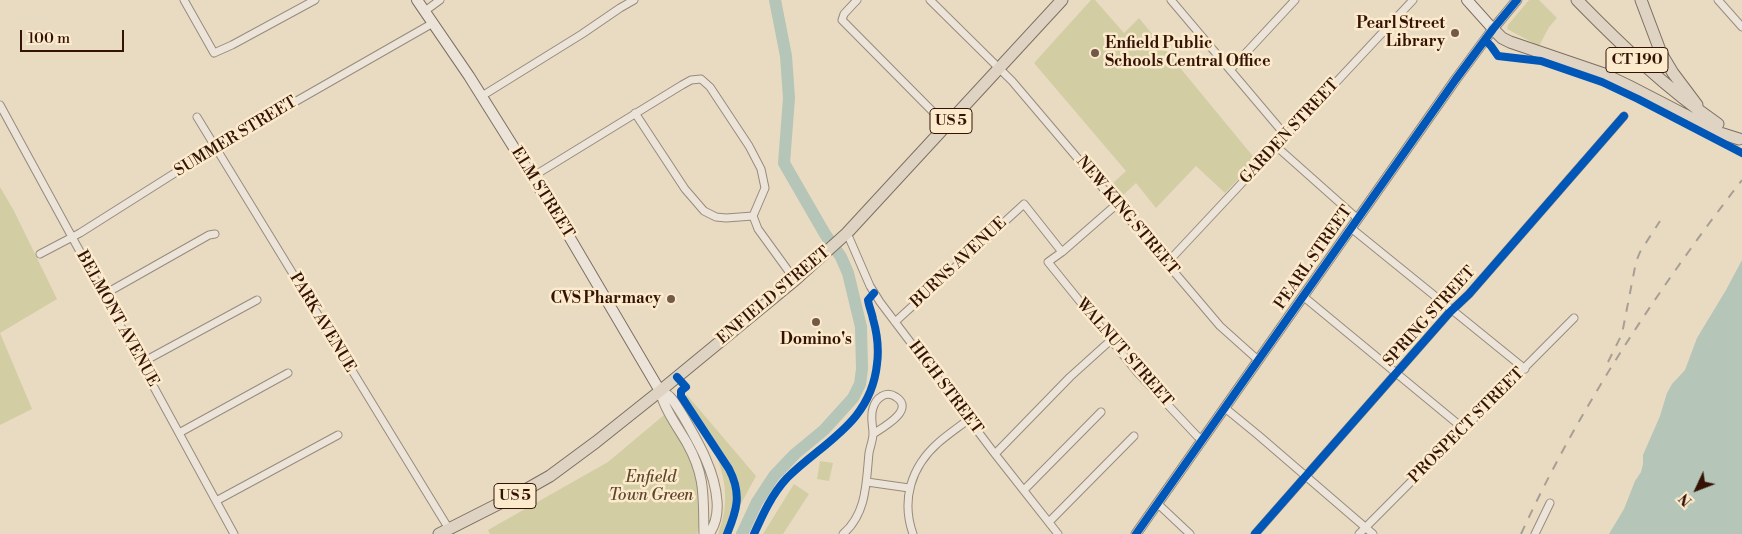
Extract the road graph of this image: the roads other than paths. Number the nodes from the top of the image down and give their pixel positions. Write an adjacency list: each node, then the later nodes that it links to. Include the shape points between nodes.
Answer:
1 (184, 0): 2 (street, via 214,53)
2 (315, 0)
3 (417, 0): 17 (main road, ELM STREET)
4 (440, 0): 17 (street)
5 (634, 0): 23 (street)
6 (857, 0): 29 (street, via 842,20)
7 (930, 0): 21 (street, NEW KING STREET)
8 (1062, 0): 21 (main road, ENFIELD STREET / US 5)
9 (1171, 0): 22 (street)
10 (1295, 0): 22 (street)
11 (1413, 0): 30 (street, GARDEN STREET)
12 (1467, 0): 20 (main road)
13 (1517, 0): 20 (street, PEARL STREET)
14 (1577, 0): 26 (main road, CT 190, via 1640,63)
15 (1642, 0): 26 (main road, via 1661,53)
16 (1721, 1): 19 (street)
17 (425, 11): 18 (main road, ELM STREET)
18 (433, 22): 23 (main road, ELM STREET); 33 (street, SUMMER STREET)
19 (1742, 27)
20 (1493, 29): 31 (main road, via 1510,42 1604,74 1720,133); 37 (street, PEARL STREET)
21 (999, 69): 29 (main road, ENFIELD STREET / US 5); 35 (street, NEW KING STREET)
22 (1230, 70): 30 (street)
23 (482, 96): 34 (main road, ELM STREET)
24 (0, 105): 41 (street, BELMONT AVENUE)
25 (635, 113): 34 (street); 36 (street, via 685,189 704,211 716,217); 36 (street, via 691,80 706,82 761,168 765,188)
26 (1704, 115): 31 (main road, CT 190)
27 (197, 116): 33 (street, PARK AVENUE)
28 (1624, 116): 49 (street, SPRING STREET)
29 (947, 126): 39 (main road, ENFIELD STREET / US 5)
30 (1286, 136): 32 (street, GARDEN STREET)
31 (1740, 139)
32 (1277, 146): 37 (street); 44 (street, GARDEN STREET)
33 (216, 147): 41 (street, SUMMER STREET); 78 (street, PARK AVENUE)
34 (532, 177): 58 (main road, ELM STREET)
35 (1117, 204): 42 (street); 44 (street, NEW KING STREET)
36 (753, 216): 45 (street, via 758,229)
37 (1358, 219): 38 (street, PEARL STREET)
38 (1351, 228): 47 (street, PEARL STREET); 49 (street)
39 (847, 233): 45 (main road, ENFIELD STREET / US 5); 51 (street, HIGH STREET, via 870,286)
40 (215, 234): 46 (street)
41 (72, 237): 43 (street, SUMMER STREET); 46 (street, BELMONT AVENUE)
42 (1062, 252): 51 (street, BURNS AVENUE, via 1024,204); 52 (street, WALNUT STREET, via 1048,262)
43 (40, 254)
44 (1167, 263): 53 (street, NEW KING STREET, via 1220,326)
45 (795, 280): 58 (main road, ENFIELD STREET / US 5)
46 (103, 295): 54 (street, BELMONT AVENUE)
47 (1304, 297): 53 (street, PEARL STREET); 57 (street)
48 (257, 300): 54 (street)
49 (1453, 310): 55 (street); 57 (street, SPRING STREET)
50 (1574, 318): 55 (street, PROSPECT STREET)
51 (895, 322): 61 (street, HIGH STREET)
52 (1111, 340): 67 (street, WALNUT STREET); 68 (street)
53 (1258, 360): 59 (street, PEARL STREET)
54 (141, 363): 63 (street, BELMONT AVENUE)
55 (1525, 369): 62 (street, PROSPECT STREET)
56 (288, 372): 63 (street)
57 (1397, 373): 62 (street); 69 (street, SPRING STREET)
58 (660, 391): 78 (main road, ENFIELD STREET / US 5, via 550,476); 80 (street, via 666,409 694,456 702,480); 81 (street, via 675,403 700,445 710,471 717,509)
59 (1225, 408): 67 (street, PEARL STREET); 69 (street)
60 (1101, 412): 72 (street)
61 (969, 419): 68 (street, HIGH STREET); 71 (street, via 928,454 915,471)
62 (1464, 428): 77 (street, PROSPECT STREET)
63 (179, 433): 73 (street, BELMONT AVENUE)
64 (873, 434): 64 (street, via 875,403 882,395 895,396 900,400 900,414); 70 (street)
65 (338, 435): 73 (street)
66 (1134, 436): 76 (street)
67 (1203, 440): 74 (street, PEARL STREET)
68 (995, 454): 72 (street, HIGH STREET)
69 (1306, 476): 77 (street); 87 (street, SPRING STREET)
70 (867, 482): 71 (street); 82 (street, via 860,513)
71 (909, 488): 83 (street, via 908,513)
72 (1024, 490): 76 (street, HIGH STREET)
73 (216, 501): 79 (street, BELMONT AVENUE)
74 (1158, 503): 85 (street, PEARL STREET); 86 (street)
75 (1550, 503): 90 (street)
76 (1049, 522): 84 (street, HIGH STREET)
77 (1366, 528): 88 (street, PROSPECT STREET); 89 (street)
78 (444, 532)
79 (234, 534)
80 (704, 534)
81 (709, 534)
82 (843, 534)
83 (913, 534)
84 (1058, 534)
85 (1136, 534)
86 (1190, 534)
87 (1255, 534)
88 (1359, 534)
89 (1372, 534)
90 (1535, 534)

